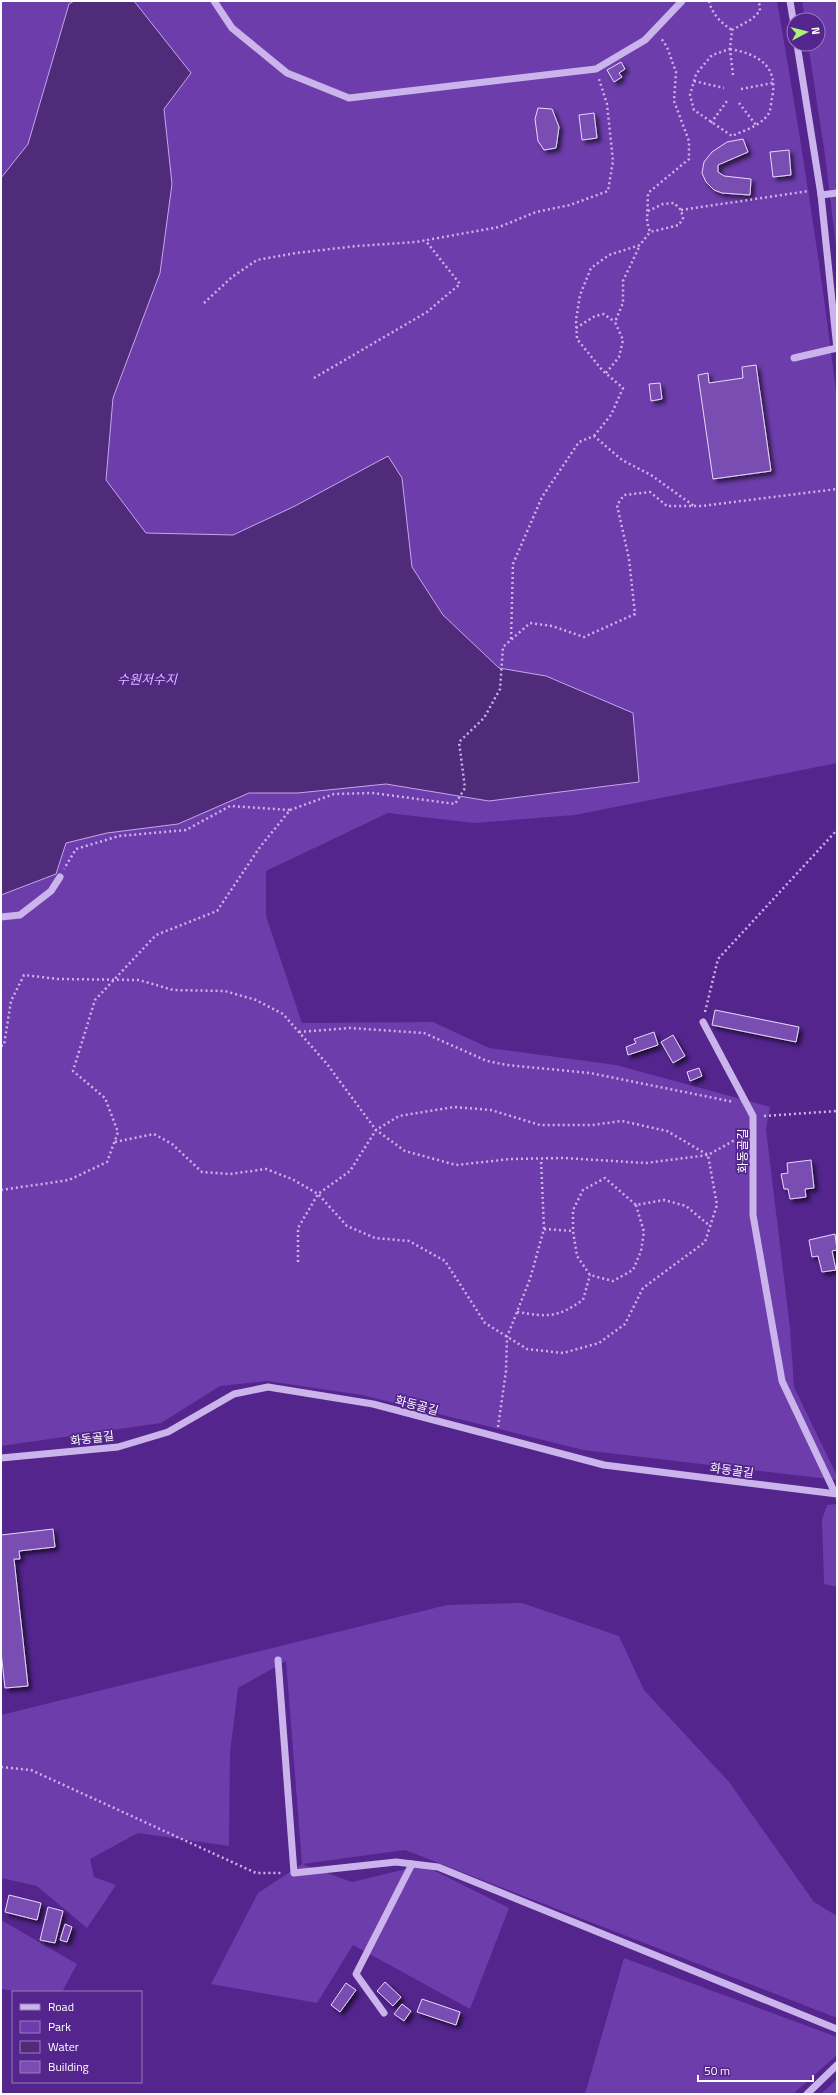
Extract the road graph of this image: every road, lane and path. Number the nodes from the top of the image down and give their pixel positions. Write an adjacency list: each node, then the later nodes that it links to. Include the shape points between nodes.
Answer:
1 (214, 1): 11 (street, via 232,28 288,73 349,98)
2 (682, 1): 7 (street)
3 (709, 1): 8 (path, via 711,11)
4 (760, 1): 8 (path, via 760,11 752,19)
5 (790, 1): 6 (street)
6 (792, 12)
7 (655, 30): 11 (street, via 645,40); 24 (path, via 667,47 676,72 674,101 689,141 689,159 648,193)
8 (732, 30): 9 (path)
9 (730, 49): 12 (path); 13 (path, via 712,55 696,74); 14 (path, via 750,53 759,59 767,67)
10 (798, 52): 21 (street)
11 (596, 69): 26 (path, via 607,104 613,161 608,191 536,212 499,227)
12 (733, 76)
13 (694, 81): 15 (path); 19 (path, via 690,95 694,110)
14 (773, 83): 16 (path); 20 (path, via 769,112)
15 (724, 88)
16 (741, 89)
17 (727, 101): 19 (path)
18 (739, 103): 20 (path)
19 (711, 123): 20 (path, via 732,136)
20 (756, 126)
21 (821, 192): 22 (street); 23 (path); 31 (street)
22 (837, 193)
23 (681, 210): 24 (path, via 674,203 663,204); 25 (path, via 683,218 679,226)
24 (648, 211): 25 (path, via 647,222)
25 (650, 232): 27 (path)
26 (425, 240): 28 (path, via 296,253 258,260 232,278); 34 (path, via 460,284 427,312)
27 (640, 245): 29 (path, via 623,281 623,303); 30 (path, via 609,256 591,268 580,295)
28 (204, 303)
29 (615, 322): 30 (path, via 604,314 595,316); 33 (path, via 623,340 619,357)
30 (576, 328): 33 (path, via 577,339)
31 (837, 349): 32 (street)
32 (794, 358)
33 (606, 373): 35 (path, via 623,388 611,415)
34 (314, 378)
35 (594, 436): 37 (path, via 622,460 651,475); 38 (path, via 579,442 542,498 513,564)
36 (837, 490): 37 (path)
37 (694, 506): 38 (path, via 667,506 650,492 624,495 617,505 629,559 634,614 584,637 552,626 530,623)
38 (511, 640): 39 (path, via 503,647 500,689 484,718 459,742 465,788 455,804 373,793 334,794)
39 (290, 810): 41 (path, via 230,806 186,830 119,836 76,850); 43 (path, via 260,847 217,911 156,935)
40 (837, 830): 44 (path, via 718,960)
41 (60, 877): 42 (street, via 51,891 20,915)
42 (1, 917)
43 (116, 979): 45 (path, via 139,980 173,990 225,991 256,1000 283,1014); 46 (path, via 58,979 24,975 11,1001 4,1045); 52 (path, via 95,1000 73,1071 105,1098 118,1132)
44 (703, 1022): 47 (street, 화동골길)
45 (298, 1032): 47 (path, via 350,1028 424,1033 487,1061 590,1073); 50 (path, via 336,1075)
46 (1, 1046)
47 (747, 1105): 49 (street, 화동골길)
48 (837, 1111): 49 (path)
49 (753, 1116): 51 (street, 화동골길)
50 (376, 1130): 53 (path, via 399,1116 454,1107 490,1110 540,1125 592,1125 622,1121 667,1131); 54 (path, via 405,1151 456,1165 511,1159); 56 (path, via 350,1171)
51 (753, 1130): 53 (path); 67 (street, 화동골길, via 753,1215 782,1381)
52 (115, 1142): 55 (path, via 107,1162 69,1180); 56 (path, via 154,1134 172,1144 202,1172 230,1174 266,1169 292,1179)
53 (708, 1155): 54 (path, via 646,1163); 58 (path, via 717,1205)
54 (541, 1159): 59 (path)
55 (1, 1190)
56 (318, 1194): 61 (path, via 298,1228); 64 (path, via 347,1226 375,1238 409,1242 445,1261 485,1323)
57 (636, 1204): 58 (path, via 664,1200 686,1206); 60 (path, via 605,1178 583,1190 573,1210); 62 (path, via 644,1232 641,1251 633,1270 613,1280)
58 (710, 1226): 64 (path, via 705,1242 643,1288 625,1324 599,1343 563,1353 526,1349)
59 (544, 1230): 60 (path); 63 (path, via 530,1279)
60 (573, 1232): 62 (path, via 577,1256)
61 (298, 1265)
62 (590, 1275): 63 (path, via 583,1300 567,1311 547,1317)
63 (517, 1312): 64 (path)
64 (507, 1337): 65 (path, via 506,1371)
65 (497, 1438): 66 (street, 화동골길, via 373,1404 268,1387 234,1394 168,1432 118,1447); 67 (street, 화동골길, via 604,1465)
66 (1, 1458)
67 (836, 1493)
68 (278, 1660): 71 (street)
69 (1, 1767): 71 (path, via 31,1770 256,1873)
70 (412, 1864): 71 (street, via 396,1862); 72 (street, via 356,1974); 73 (street, via 438,1867)
71 (294, 1873)
72 (384, 2013)
73 (837, 2029)
74 (837, 2065): 75 (street)
75 (806, 2094)

